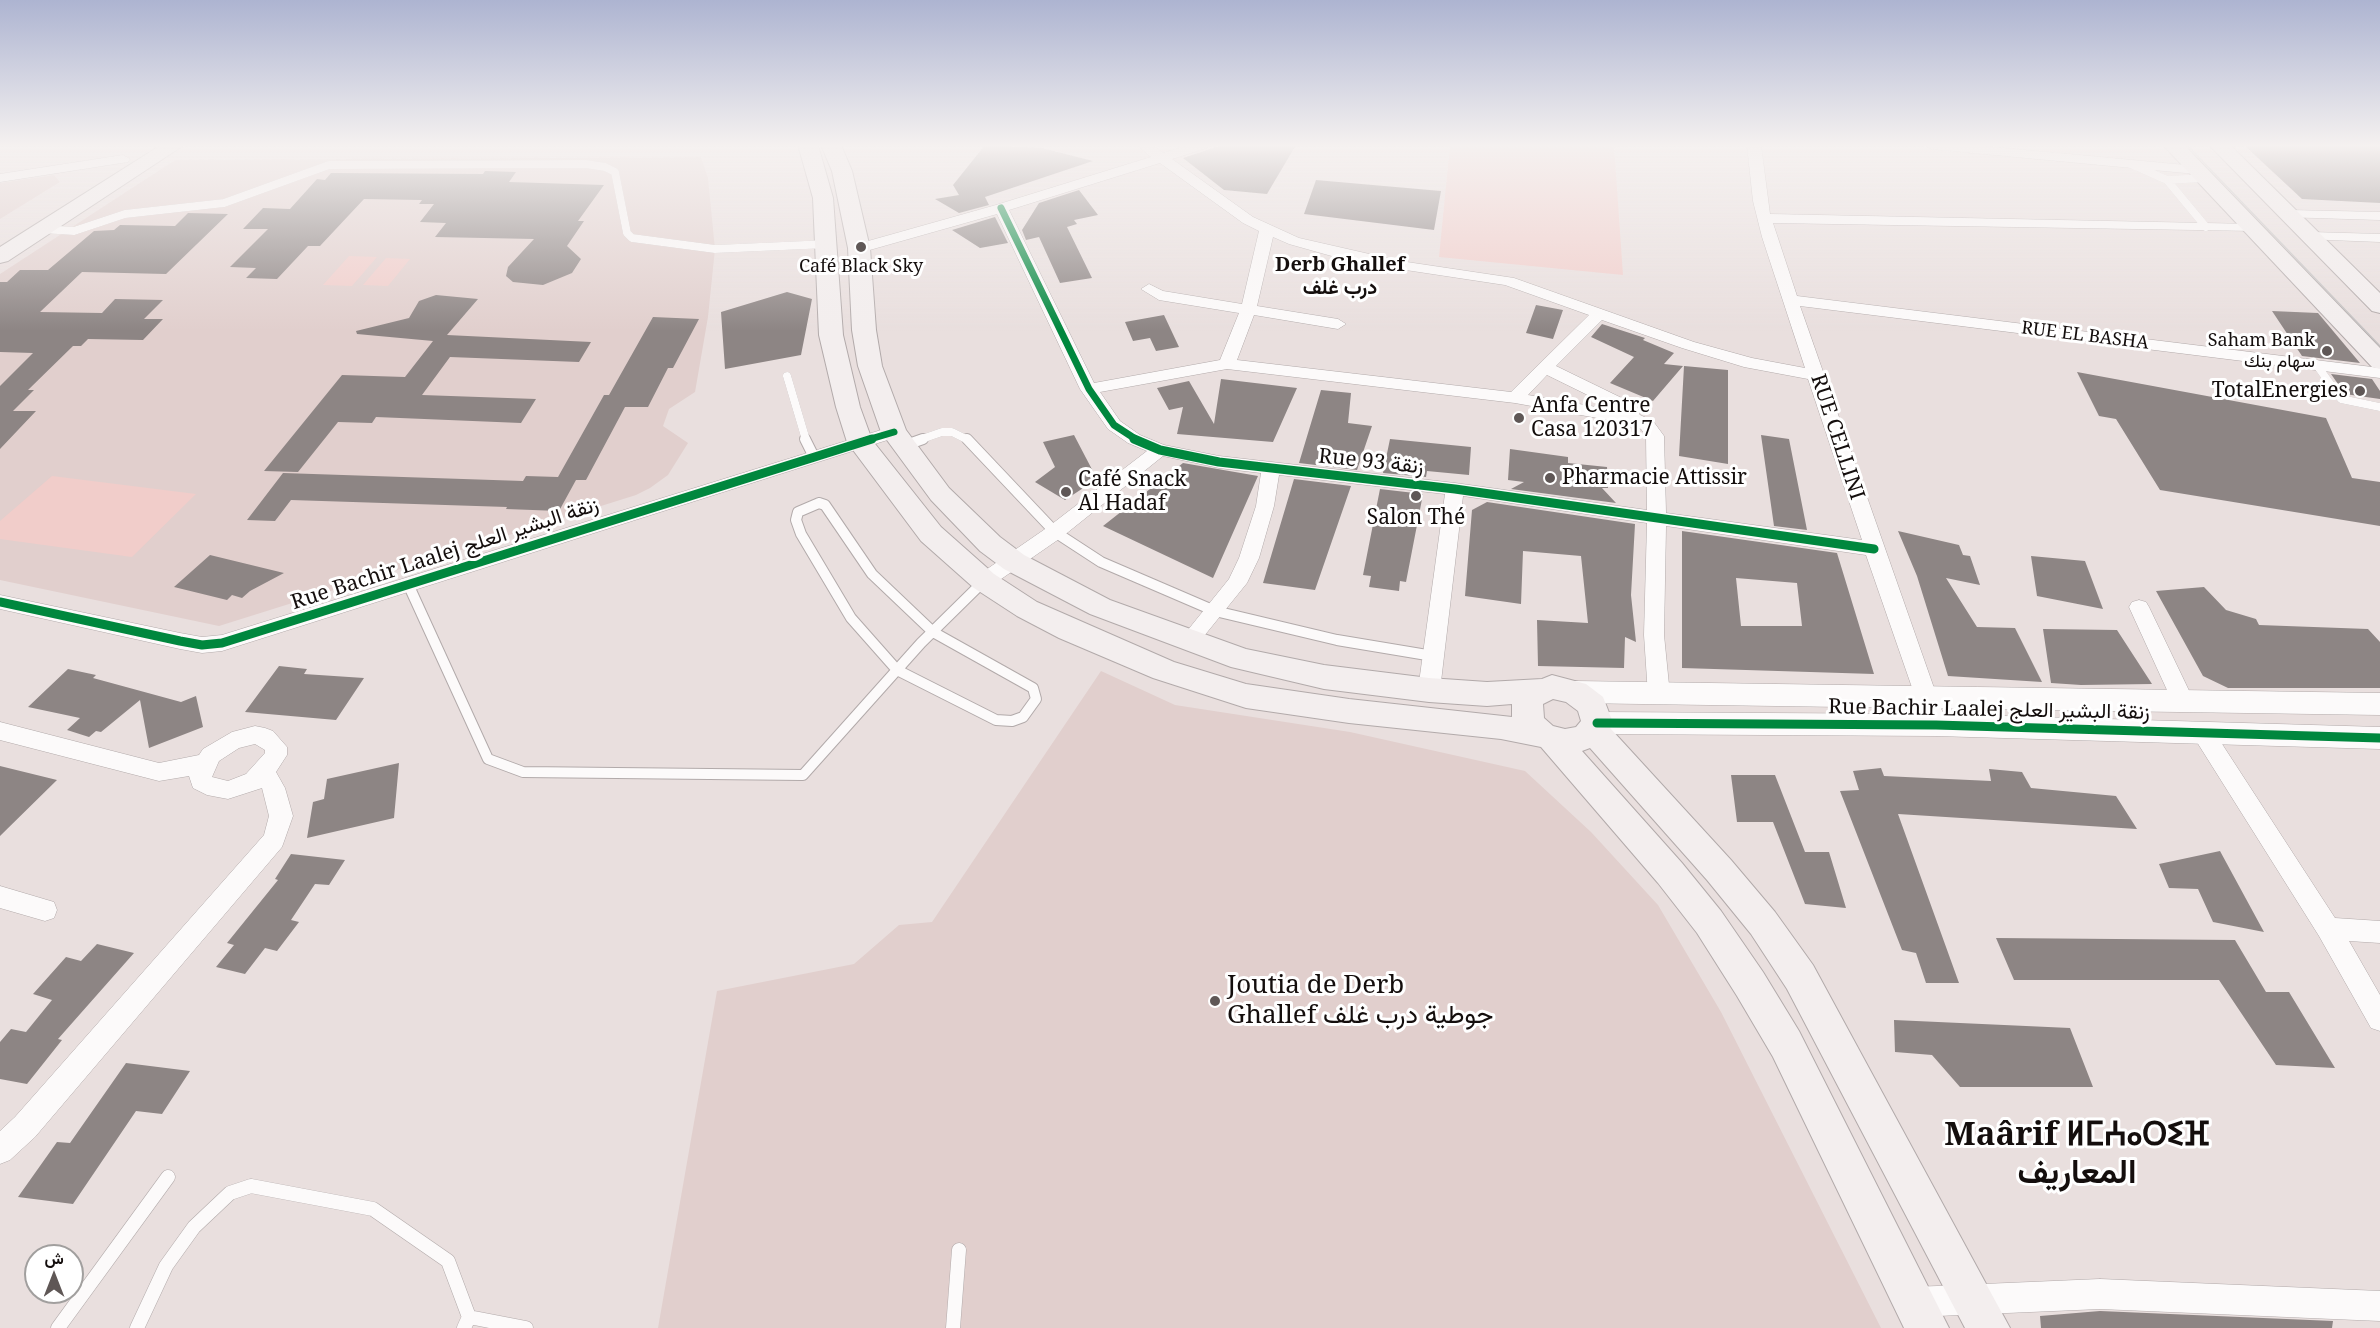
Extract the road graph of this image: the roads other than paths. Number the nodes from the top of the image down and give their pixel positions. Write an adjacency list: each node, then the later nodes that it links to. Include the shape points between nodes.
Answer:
1 (41, 207): 21 (main road)
2 (77, 207): 19 (main road)
3 (202, 207): 19 (lane, via 125,214 74,231)
4 (622, 207): 24 (lane, via 627,233 632,238 715,249)
5 (824, 207): 24 (main road)
6 (850, 207): 25 (main road)
7 (1003, 207): 13 (street)
8 (1229, 207): 20 (street)
9 (1762, 207): 16 (street, RUE CELLINI)
10 (2189, 207): 17 (lane)
11 (2232, 207): 18 (main road)
12 (2281, 207): 14 (main road)
13 (1000, 208): 25 (street); 40 (street, Rue 93 زنقة)
14 (2288, 214): 15 (street); 22 (main road)
15 (2380, 216)
16 (1764, 218): 17 (street); 28 (street, RUE CELLINI)
17 (2206, 227): 18 (street)
18 (2252, 228): 33 (main road)
19 (42, 229): 26 (main road)
20 (1267, 230): 30 (street); 31 (street, via 1353,257 1508,281)
21 (0, 236)
22 (2310, 236): 23 (street); 29 (main road)
23 (2380, 238)
24 (828, 244): 45 (main road, via 831,335)
25 (859, 248): 44 (main road, via 860,294 870,366)
26 (0, 256)
27 (1149, 289): 30 (street, via 1159,295)
28 (1790, 300): 35 (street, RUE EL BASHA); 38 (street, RUE CELLINI)
29 (2380, 306)
30 (1248, 310): 32 (street); 34 (street)
31 (1598, 315): 36 (street); 38 (street, via 1750,363)
32 (1338, 324)
33 (2380, 362)
34 (1227, 364): 40 (street); 41 (street)
35 (2316, 364): 37 (street, RUE EL BASHA); 42 (lane, via 2341,399)
36 (1546, 368): 41 (street); 43 (street, via 1624,406)
37 (2380, 373)
38 (1817, 375): 52 (street, RUE CELLINI)
39 (788, 376): 47 (lane)
40 (1089, 388): 46 (street, Rue 93 زنقة, via 1114,424 1134,439)
41 (1515, 398): 43 (street)
42 (2380, 407)
43 (1634, 419): 50 (street, via 1647,425 1655,436)
44 (900, 438): 45 (street, Rue Bachir Laalej زنقة البشير العلج); 51 (lane, via 952,432 967,440); 53 (main road, via 960,516)
45 (860, 442): 47 (street, Rue Bachir Laalej زنقة البشير العلج); 54 (main road, via 931,534)
46 (1160, 450): 48 (street, Rue 93 زنقة); 51 (street)
47 (814, 456): 55 (street, Rue Bachir Laalej زنقة البشير العلج)
48 (1271, 469): 49 (street, Rue 93 زنقة); 58 (street, via 1265,506 1249,558 1237,583)
49 (1455, 489): 50 (street, Rue 93 زنقة); 61 (street)
50 (1656, 516): 52 (street, Rue 93 زنقة); 66 (street, via 1654,635)
51 (1055, 532): 53 (street); 58 (lane, via 1101,562)
52 (1874, 549): 67 (street, RUE CELLINI)
53 (1014, 562): 54 (street); 60 (main road, via 1100,607)
54 (984, 581): 59 (lane); 74 (main road, via 1026,609 1069,630 1164,670 1236,693 1280,702 1501,727)
55 (408, 584): 56 (street, Rue Bachir Laalej زنقة البشير العلج, via 248,636 202,645); 62 (lane, via 488,759 522,772 803,775)
56 (0, 602)
57 (2139, 607): 68 (street)
58 (1215, 610): 60 (street); 61 (lane, via 1337,640)
59 (933, 632): 62 (lane); 62 (lane, via 1033,688 1036,699 1023,717 996,720); 62 (lane, via 872,574 825,505 813,504 798,512 796,520 801,534 851,618)
60 (1189, 641): 63 (main road, via 1281,669)
61 (1433, 657): 63 (street)
62 (897, 670)
63 (1429, 690): 64 (main road, via 1487,694)
64 (1541, 690): 65 (main road, via 1552,687); 74 (main road, via 1527,701 1526,710 1533,727)
65 (1575, 692): 66 (street, Rue Bachir Laalej زنقة البشير العلج); 71 (main road, via 1592,705)
66 (1659, 695): 67 (street, Rue Bachir Laalej زنقة البشير العلج)
67 (1925, 697): 68 (street, Rue Bachir Laalej زنقة البشير العلج); 70 (street, RUE CELLINI)
68 (2183, 701): 69 (street, Rue Bachir Laalej زنقة البشير العلج)
69 (2380, 704)
70 (1936, 725): 71 (street, Rue Bachir Laalej زنقة البشير العلج); 73 (street, Rue Bachir Laalej زنقة البشير العلج)
71 (1595, 727): 74 (main road, via 1577,741); 87 (main road, via 1763,923 1800,976)
72 (0, 731): 76 (street, via 159,772)
73 (2203, 733): 75 (street, Rue Bachir Laalej زنقة البشير العلج); 80 (street)
74 (1548, 737): 88 (main road, via 1670,873 1750,984 1786,1044)
75 (2380, 738)
76 (204, 763): 77 (street, via 201,780 216,790 241,786); 77 (street, via 232,741 244,736 265,737 276,747 272,764)
77 (264, 772): 83 (street, via 274,788 281,816 274,840 25,1127)
78 (0, 897): 79 (street)
79 (45, 910)
80 (2328, 928): 81 (street); 82 (street)
81 (2380, 932)
82 (2380, 1019)
83 (0, 1150)
84 (168, 1178): 90 (lane)
85 (959, 1250): 93 (lane)
86 (2380, 1306): 87 (street, via 2163,1295)
87 (1979, 1313): 88 (street)
88 (1920, 1315)
89 (467, 1323): 91 (lane, via 448,1261 373,1209 251,1186 230,1193 194,1227 166,1266); 92 (lane)
90 (58, 1328)
91 (137, 1328)
92 (526, 1328)
93 (953, 1328)

